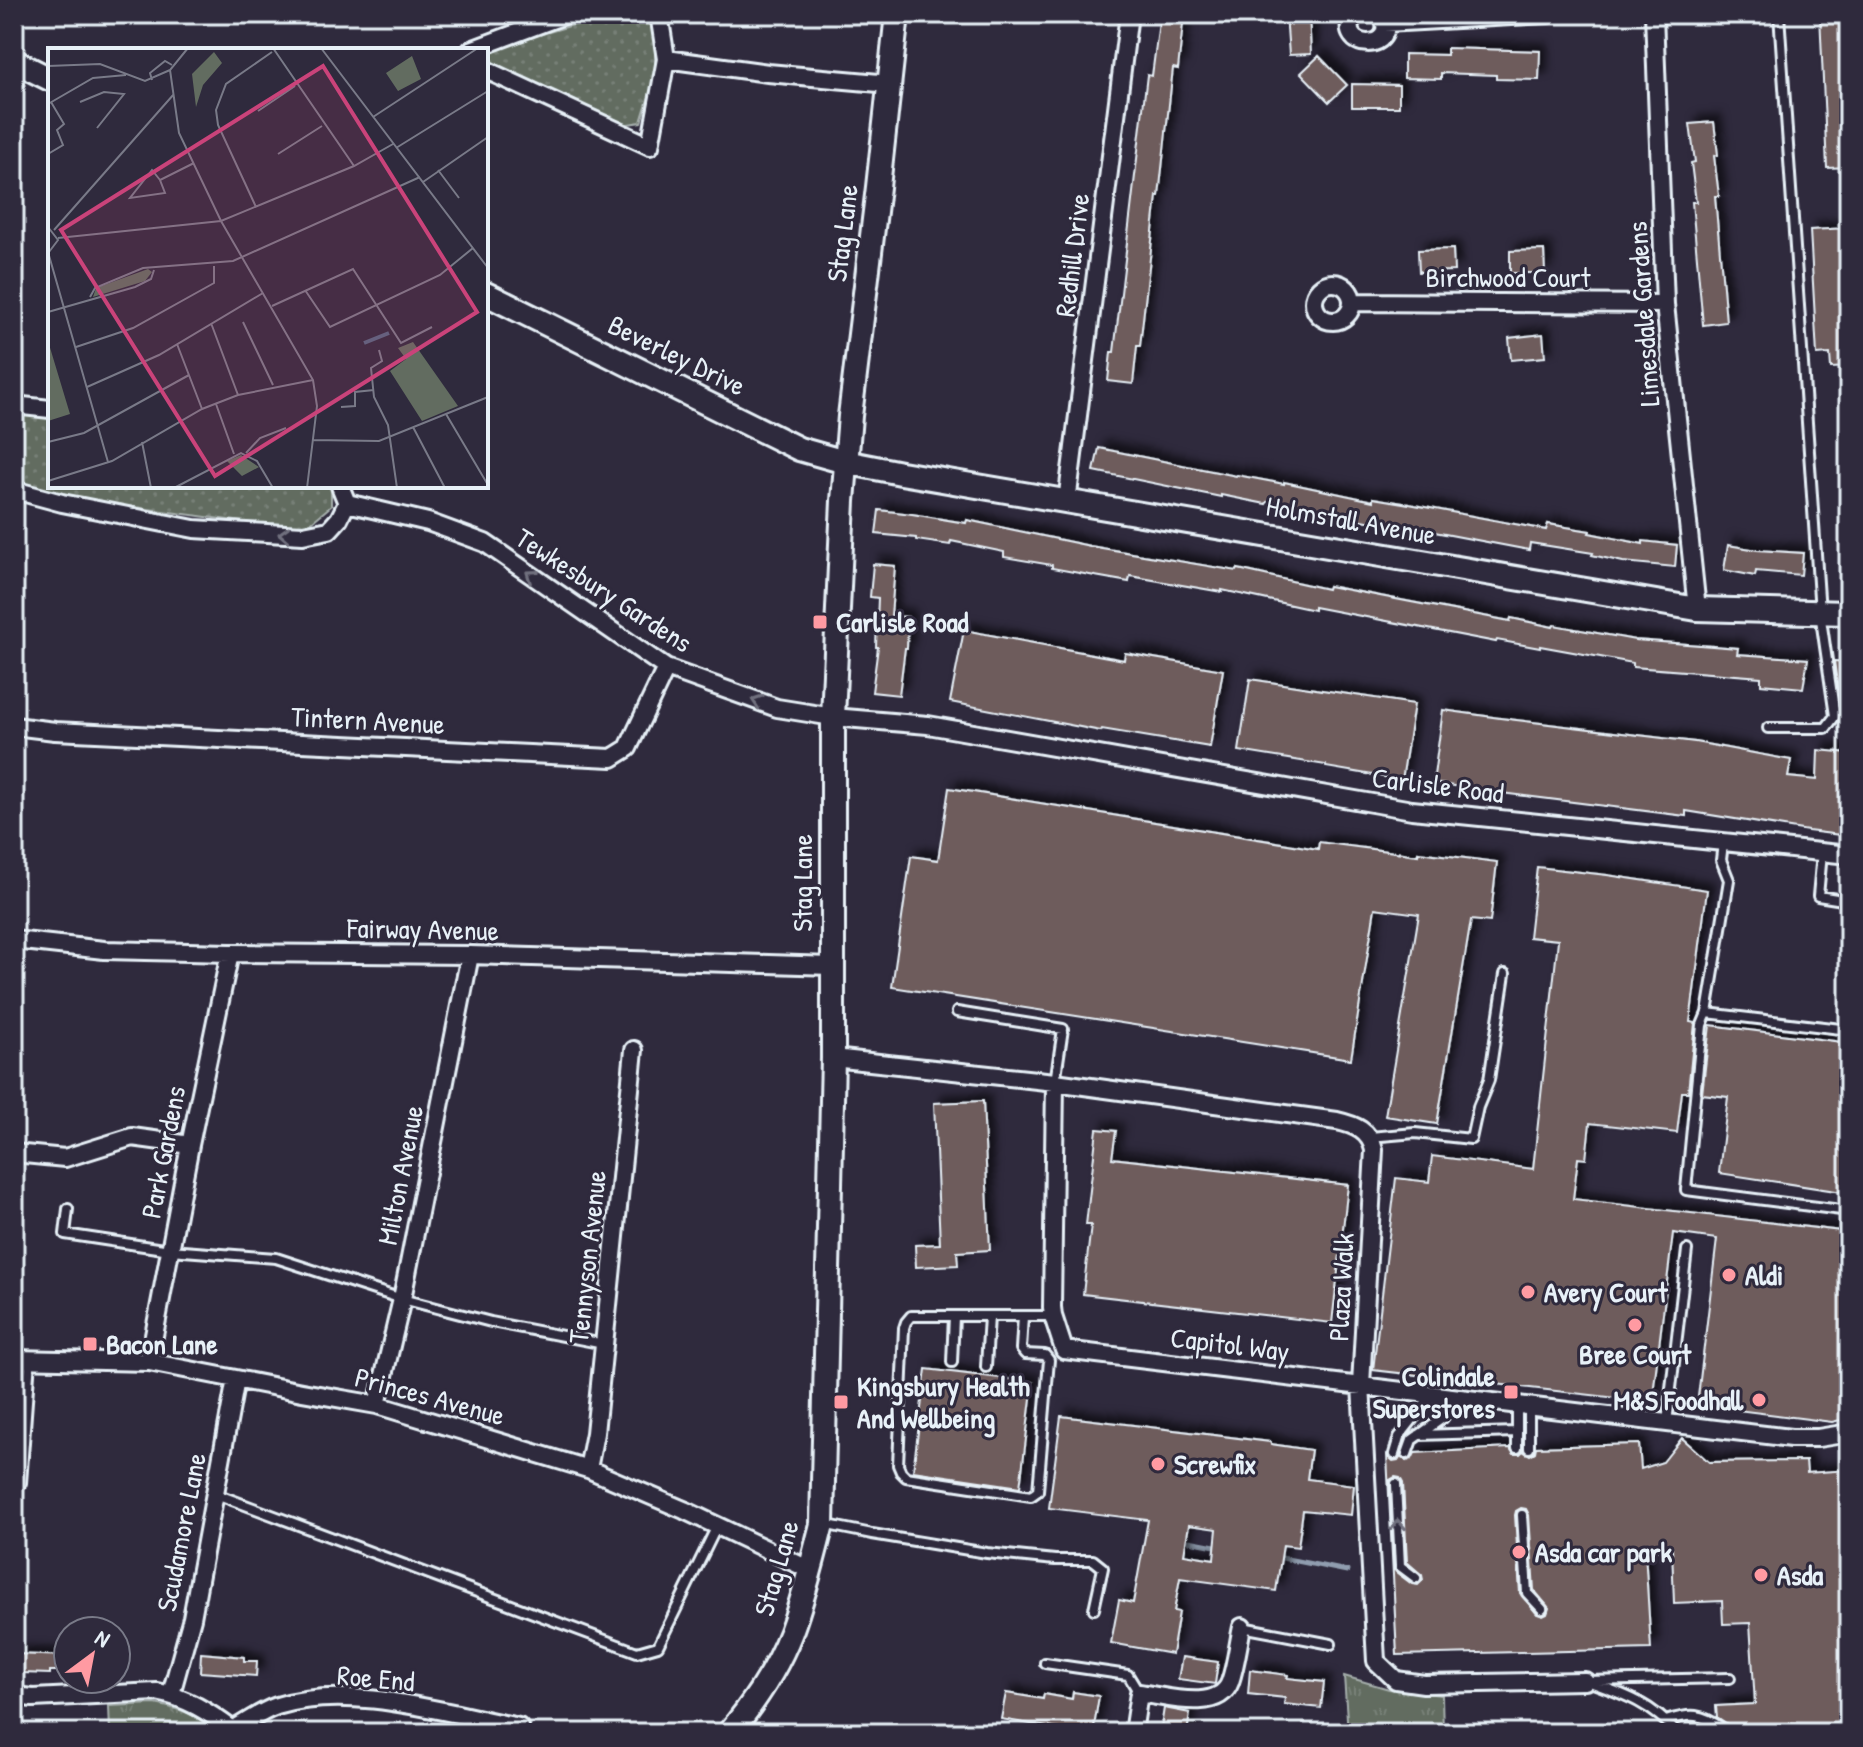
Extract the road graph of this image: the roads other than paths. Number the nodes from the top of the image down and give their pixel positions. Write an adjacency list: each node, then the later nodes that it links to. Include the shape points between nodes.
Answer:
1 (567, 14): 10 (street)
2 (659, 14): 11 (street)
3 (897, 14): 15 (street, Stag Lane)
4 (1129, 14): 24 (street, Redhill Drive)
5 (1354, 14): 9 (street, via 1350,30 1362,43 1379,40)
6 (1548, 14): 9 (street)
7 (1654, 14): 18 (street, Limesdale Gardens)
8 (1779, 14): 27 (lane)
9 (1383, 19)
10 (476, 48)
11 (666, 59): 13 (street, via 650,146); 15 (street)
12 (14, 61): 14 (street)
13 (488, 71)
14 (48, 78)
15 (890, 84): 21 (street, Stag Lane)
16 (488, 295): 21 (street, Beverley Drive, via 799,449)
17 (1352, 302): 18 (street, Birchwood Court)
18 (1665, 304): 26 (street, Limesdale Gardens)
19 (14, 405): 20 (street)
20 (48, 409)
21 (845, 462): 24 (street, Holmstall Avenue); 30 (street, Stag Lane)
22 (341, 488): 25 (street)
23 (14, 490): 25 (street, one-way to 23, via 329,530 303,535 194,529)
24 (1067, 502): 26 (street, Holmstall Avenue)
25 (347, 503): 29 (street, Tewkesbury Gardens, one-way to 25, via 485,543 428,522)
26 (1697, 609): 27 (street, Holmstall Avenue)
27 (1820, 612): 28 (street, Holmstall Avenue); 32 (lane, via 1835,716 1826,728)
28 (1849, 613)
29 (666, 668): 30 (street, Tewkesbury Gardens, one-way to 29, via 777,708); 31 (street, Tintern Avenue, via 628,748 612,758)
30 (833, 717): 33 (street, Carlisle Road, via 928,725 1412,810); 40 (street, Stag Lane)
31 (14, 726)
32 (1768, 728)
33 (1723, 843): 34 (street, Carlisle Road); 43 (lane, via 1721,860 1729,880)
34 (1822, 853): 35 (street, Carlisle Road); 36 (lane, via 1818,896)
35 (1849, 855)
36 (1849, 901)
37 (14, 940): 38 (street, Fairway Avenue, via 104,950)
38 (230, 953): 39 (street, Fairway Avenue); 49 (street, Park Gardens)
39 (470, 955): 40 (street, Fairway Avenue); 55 (street, Milton Avenue)
40 (832, 966): 46 (street, Stag Lane)
41 (1505, 974): 48 (lane, via 1489,1080 1471,1139 1415,1133)
42 (957, 1012): 47 (lane, via 1063,1029)
43 (1707, 1013): 44 (lane); 52 (lane, via 1686,1190)
44 (1849, 1030)
45 (634, 1050): 60 (street, Tennyson Avenue)
46 (833, 1058): 47 (street); 84 (street, Stag Lane)
47 (1055, 1082): 48 (street, via 1337,1121); 59 (street, Capitol Way)
48 (1370, 1137): 66 (street, Plaza Walk, via 1374,1160)
49 (190, 1145): 50 (street, via 132,1137 65,1158); 53 (street, Park Gardens)
50 (14, 1153)
51 (68, 1209): 53 (lane, via 65,1234)
52 (1849, 1211)
53 (170, 1250): 55 (lane, via 276,1258); 62 (street, Park Gardens)
54 (1687, 1250): 71 (lane)
55 (402, 1299): 60 (lane); 69 (street, Milton Avenue)
56 (954, 1316): 57 (lane); 58 (lane, via 911,1316 906,1322 898,1465 906,1477 1031,1496 1038,1491 1049,1360 1022,1352); 63 (lane)
57 (989, 1316): 58 (lane); 64 (lane)
58 (1023, 1316): 59 (lane)
59 (1053, 1316): 66 (street, Capitol Way, via 1064,1350)
60 (605, 1344): 79 (street, Tennyson Avenue)
61 (22, 1359): 62 (street, Princes Avenue); 80 (lane, via 21,1483)
62 (149, 1362): 65 (street, Princes Avenue)
63 (952, 1362)
64 (986, 1367)
65 (236, 1379): 69 (street, Princes Avenue); 82 (street, Scudamore Lane)
66 (1361, 1385): 67 (street, Capitol Way); 94 (street, Plaza Walk, via 1376,1661 1396,1680 1424,1684)
67 (1432, 1394): 68 (street, Capitol Way); 77 (lane, via 1399,1437)
68 (1458, 1397): 70 (street, Capitol Way); 74 (lane, via 1443,1418)
69 (377, 1405): 79 (street, Princes Avenue)
70 (1523, 1405): 71 (street, Capitol Way); 72 (lane); 76 (lane)
71 (1667, 1423): 73 (street, Capitol Way, via 1791,1438)
72 (1517, 1432): 74 (lane); 75 (lane)
73 (1849, 1433)
74 (1419, 1435): 78 (lane)
75 (1517, 1448)
76 (1529, 1448)
77 (1394, 1454)
78 (1407, 1454)
79 (588, 1469): 85 (street, Princes Avenue)
80 (14, 1483)
81 (1396, 1484): 87 (lane, one-way to 81, via 1400,1566)
82 (216, 1494): 85 (lane, via 637,1652 658,1646); 96 (street, Scudamore Lane)
83 (1522, 1515): 89 (lane, via 1527,1593)
84 (822, 1524): 86 (street, Stag Lane); 88 (lane, via 987,1553 1093,1560 1103,1568)
85 (717, 1526): 86 (street, Princes Avenue)
86 (810, 1570): 101 (street, Stag Lane, via 790,1634 745,1715)
87 (1416, 1578)
88 (1094, 1609)
89 (1542, 1609)
90 (1242, 1627): 91 (lane); 95 (street, via 1230,1685 1223,1693 1197,1701)
91 (1331, 1644)
92 (1045, 1663): 95 (lane, via 1128,1675)
93 (1730, 1678): 94 (lane)
94 (1585, 1681): 98 (lane, Plaza Walk, via 1632,1697)
95 (1139, 1693): 102 (street)
96 (171, 1694): 97 (street); 100 (street)
97 (14, 1696)
98 (1666, 1721): 103 (lane, Plaza Walk); 104 (lane, via 1699,1715)
99 (519, 1727): 100 (street, Roe End, via 353,1697 274,1707)
100 (234, 1731)
101 (729, 1733)
102 (1133, 1733)
103 (1677, 1733)
104 (1723, 1733)

